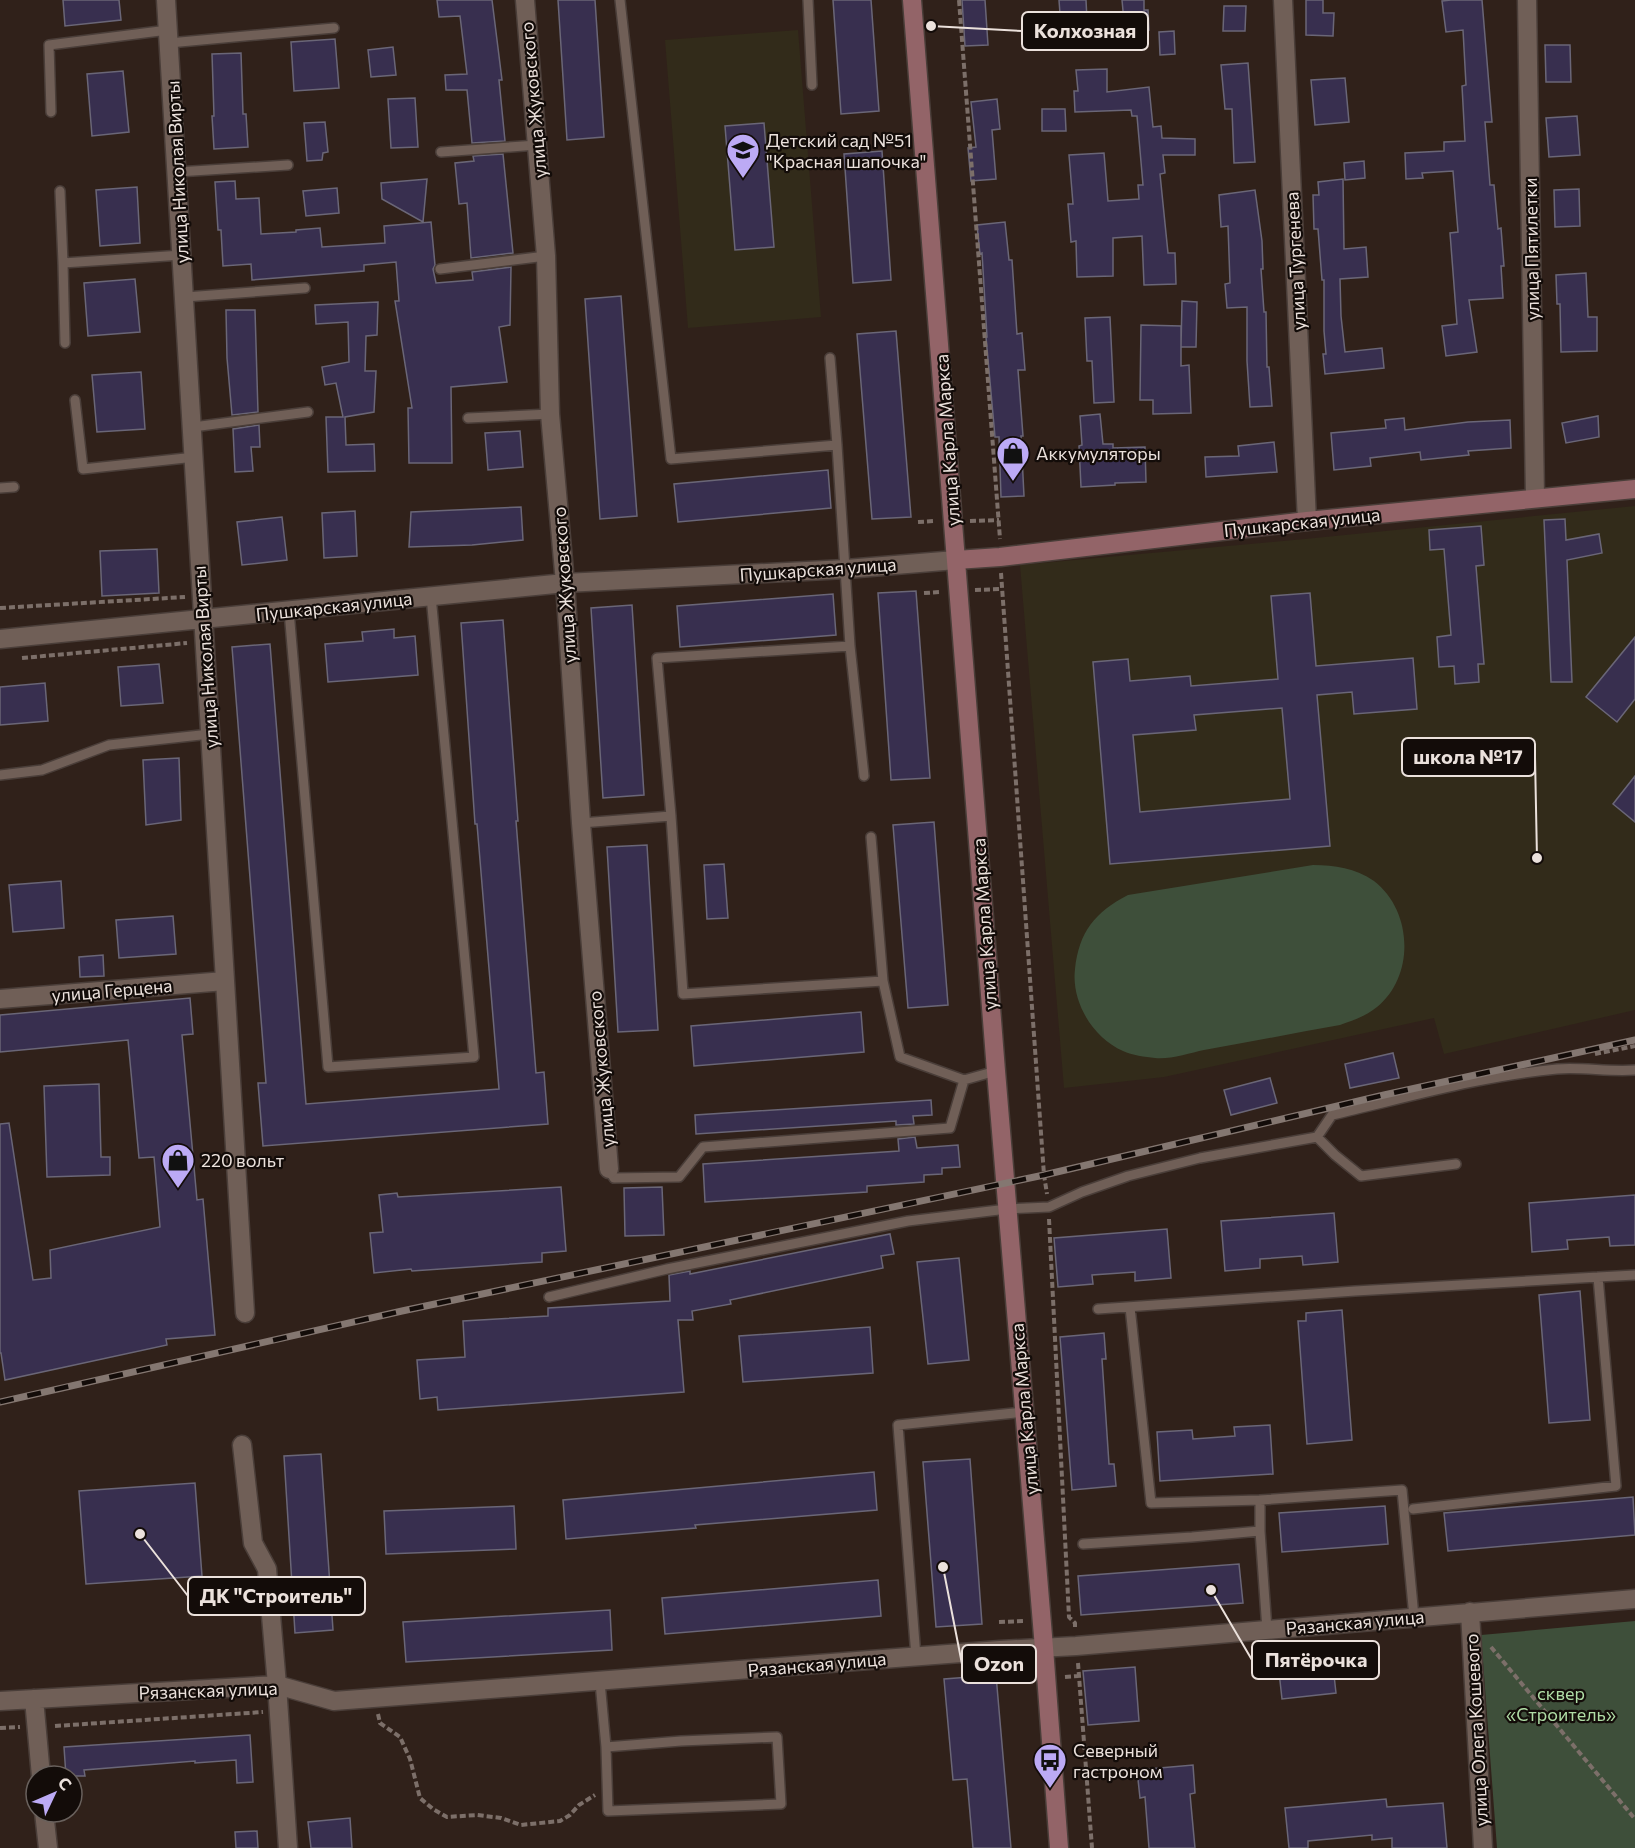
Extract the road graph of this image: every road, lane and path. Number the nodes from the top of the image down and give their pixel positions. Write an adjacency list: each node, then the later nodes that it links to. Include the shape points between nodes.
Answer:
1 (166, 0): 10 (street, улица Николая Вирты)
2 (525, 0): 13 (street, улица Жуковского)
3 (620, 0): 31 (lane, via 671,459)
4 (808, 0): 11 (lane)
5 (912, 0): 39 (main road, улица Карла Маркса)
6 (959, 0): 38 (path)
7 (1283, 0): 37 (street, улица Тургенева)
8 (1527, 0): 36 (street, улица Пятилетки)
9 (334, 28): 10 (lane)
10 (169, 37): 12 (lane, via 49,45); 16 (street, улица Николая Вирты)
11 (812, 85)
12 (51, 112)
13 (537, 145): 14 (lane); 19 (street, улица Жуковского)
14 (441, 152)
15 (288, 165): 16 (lane)
16 (177, 172): 18 (street, улица Николая Вирты)
17 (60, 191): 20 (lane)
18 (182, 255): 20 (lane); 23 (street, улица Николая Вирты)
19 (546, 256): 21 (lane); 28 (street, улица Жуковского)
20 (63, 263): 24 (lane)
21 (440, 269)
22 (305, 288): 23 (lane)
23 (185, 297): 30 (street, улица Николая Вирты)
24 (65, 343)
25 (830, 358): 31 (lane)
26 (75, 400): 32 (lane, via 83,469)
27 (308, 412): 30 (lane)
28 (550, 414): 29 (lane); 41 (street, улица Жуковского)
29 (468, 418)
30 (193, 427): 32 (street, улица Николая Вирты)
31 (837, 445): 40 (lane)
32 (195, 457): 42 (street, улица Николая Вирты)
33 (14, 487): 34 (lane)
34 (0, 488)
35 (1635, 489): 36 (main road, Пушкарская улица)
36 (1535, 497): 37 (main road, Пушкарская улица)
37 (1307, 521): 38 (main road, Пушкарская улица)
38 (1000, 557): 39 (main road, Пушкарская улица); 66 (path)
39 (956, 560): 40 (street, Пушкарская улица); 61 (main road, улица Карла Маркса)
40 (846, 569): 41 (street, Пушкарская улица); 49 (lane)
41 (565, 583): 43 (street, Пушкарская улица); 55 (street, улица Жуковского)
42 (201, 596): 44 (path); 46 (street, улица Николая Вирты)
43 (431, 596): 45 (street, Пушкарская улица); 45 (lane, via 474,1057 328,1067)
44 (0, 608)
45 (290, 611): 46 (street, Пушкарская улица)
46 (202, 620): 47 (street, Пушкарская улица); 48 (street, улица Николая Вирты)
47 (0, 639)
48 (204, 641): 50 (path); 51 (street, улица Николая Вирты)
49 (850, 646): 53 (lane); 54 (lane, via 657,658)
50 (11, 659)
51 (210, 734): 52 (lane, via 109,745 42,770); 57 (street, улица Николая Вирты)
52 (0, 775)
53 (864, 776)
54 (671, 816): 55 (lane); 58 (lane, via 682,994)
55 (581, 823): 65 (street, улица Жуковского)
56 (871, 837): 58 (lane)
57 (225, 981): 59 (street, улица Герцена); 73 (street, улица Николая Вирты)
58 (883, 981): 62 (lane, via 900,1057)
59 (0, 999)
60 (1635, 1070): 63 (lane, via 1558,1069 1461,1084 1332,1115)
61 (996, 1071): 62 (lane); 67 (main road, улица Карла Маркса)
62 (964, 1080): 65 (lane, via 950,1128 703,1147 679,1177 614,1178)
63 (1317, 1137): 64 (lane, via 1361,1176); 66 (lane, via 1200,1158 1128,1176)
64 (1456, 1164)
65 (609, 1169)
66 (1049, 1207): 67 (lane); 85 (path, via 1069,1617 1075,1623)
67 (1007, 1209): 70 (lane, via 908,1221); 74 (main road, улица Карла Маркса)
68 (1635, 1275): 69 (lane)
69 (1598, 1277): 71 (lane); 77 (lane, via 1616,1486)
70 (549, 1297)
71 (1130, 1307): 72 (lane); 76 (lane, via 1151,1503)
72 (1098, 1309)
73 (245, 1313)
74 (1024, 1412): 86 (main road, улица Карла Маркса); 87 (lane, via 898,1425)
75 (242, 1445): 89 (street, via 253,1543 267,1569)
76 (1260, 1500): 78 (lane); 82 (lane, via 1402,1490)
77 (1413, 1509)
78 (1260, 1531): 79 (lane); 83 (lane)
79 (1083, 1544)
80 (1635, 1599): 81 (street, Рязанская улица)
81 (1470, 1612): 82 (street, Рязанская улица); 105 (street, улица Олега Кошевого)
82 (1414, 1617): 83 (street, Рязанская улица)
83 (1267, 1630): 85 (street, Рязанская улица)
84 (1489, 1644): 99 (path)
85 (1076, 1646): 86 (street, Рязанская улица); 104 (path)
86 (1044, 1648): 87 (street, Рязанская улица); 103 (main road, улица Карла Маркса)
87 (916, 1657): 88 (street, Рязанская улица)
88 (600, 1682): 90 (street, Рязанская улица); 96 (lane)
89 (277, 1684): 90 (street, Рязанская улица, via 334,1701); 91 (street, Рязанская улица); 93 (street)
90 (374, 1698): 98 (path, via 380,1723 400,1737 420,1798 447,1817 477,1815 521,1825 560,1821)
91 (34, 1699): 92 (street, Рязанская улица); 94 (street)
92 (0, 1701)
93 (279, 1711): 94 (path); 102 (street)
94 (37, 1727): 95 (path); 97 (street)
95 (0, 1728)
96 (606, 1747): 98 (lane); 98 (lane, via 777,1737 781,1804 608,1811)
97 (40, 1764)
98 (607, 1785)
99 (1635, 1819)
100 (45, 1824): 101 (street)
101 (48, 1848)
102 (288, 1848)
103 (1059, 1848)
104 (1092, 1848)
105 (1483, 1848)

